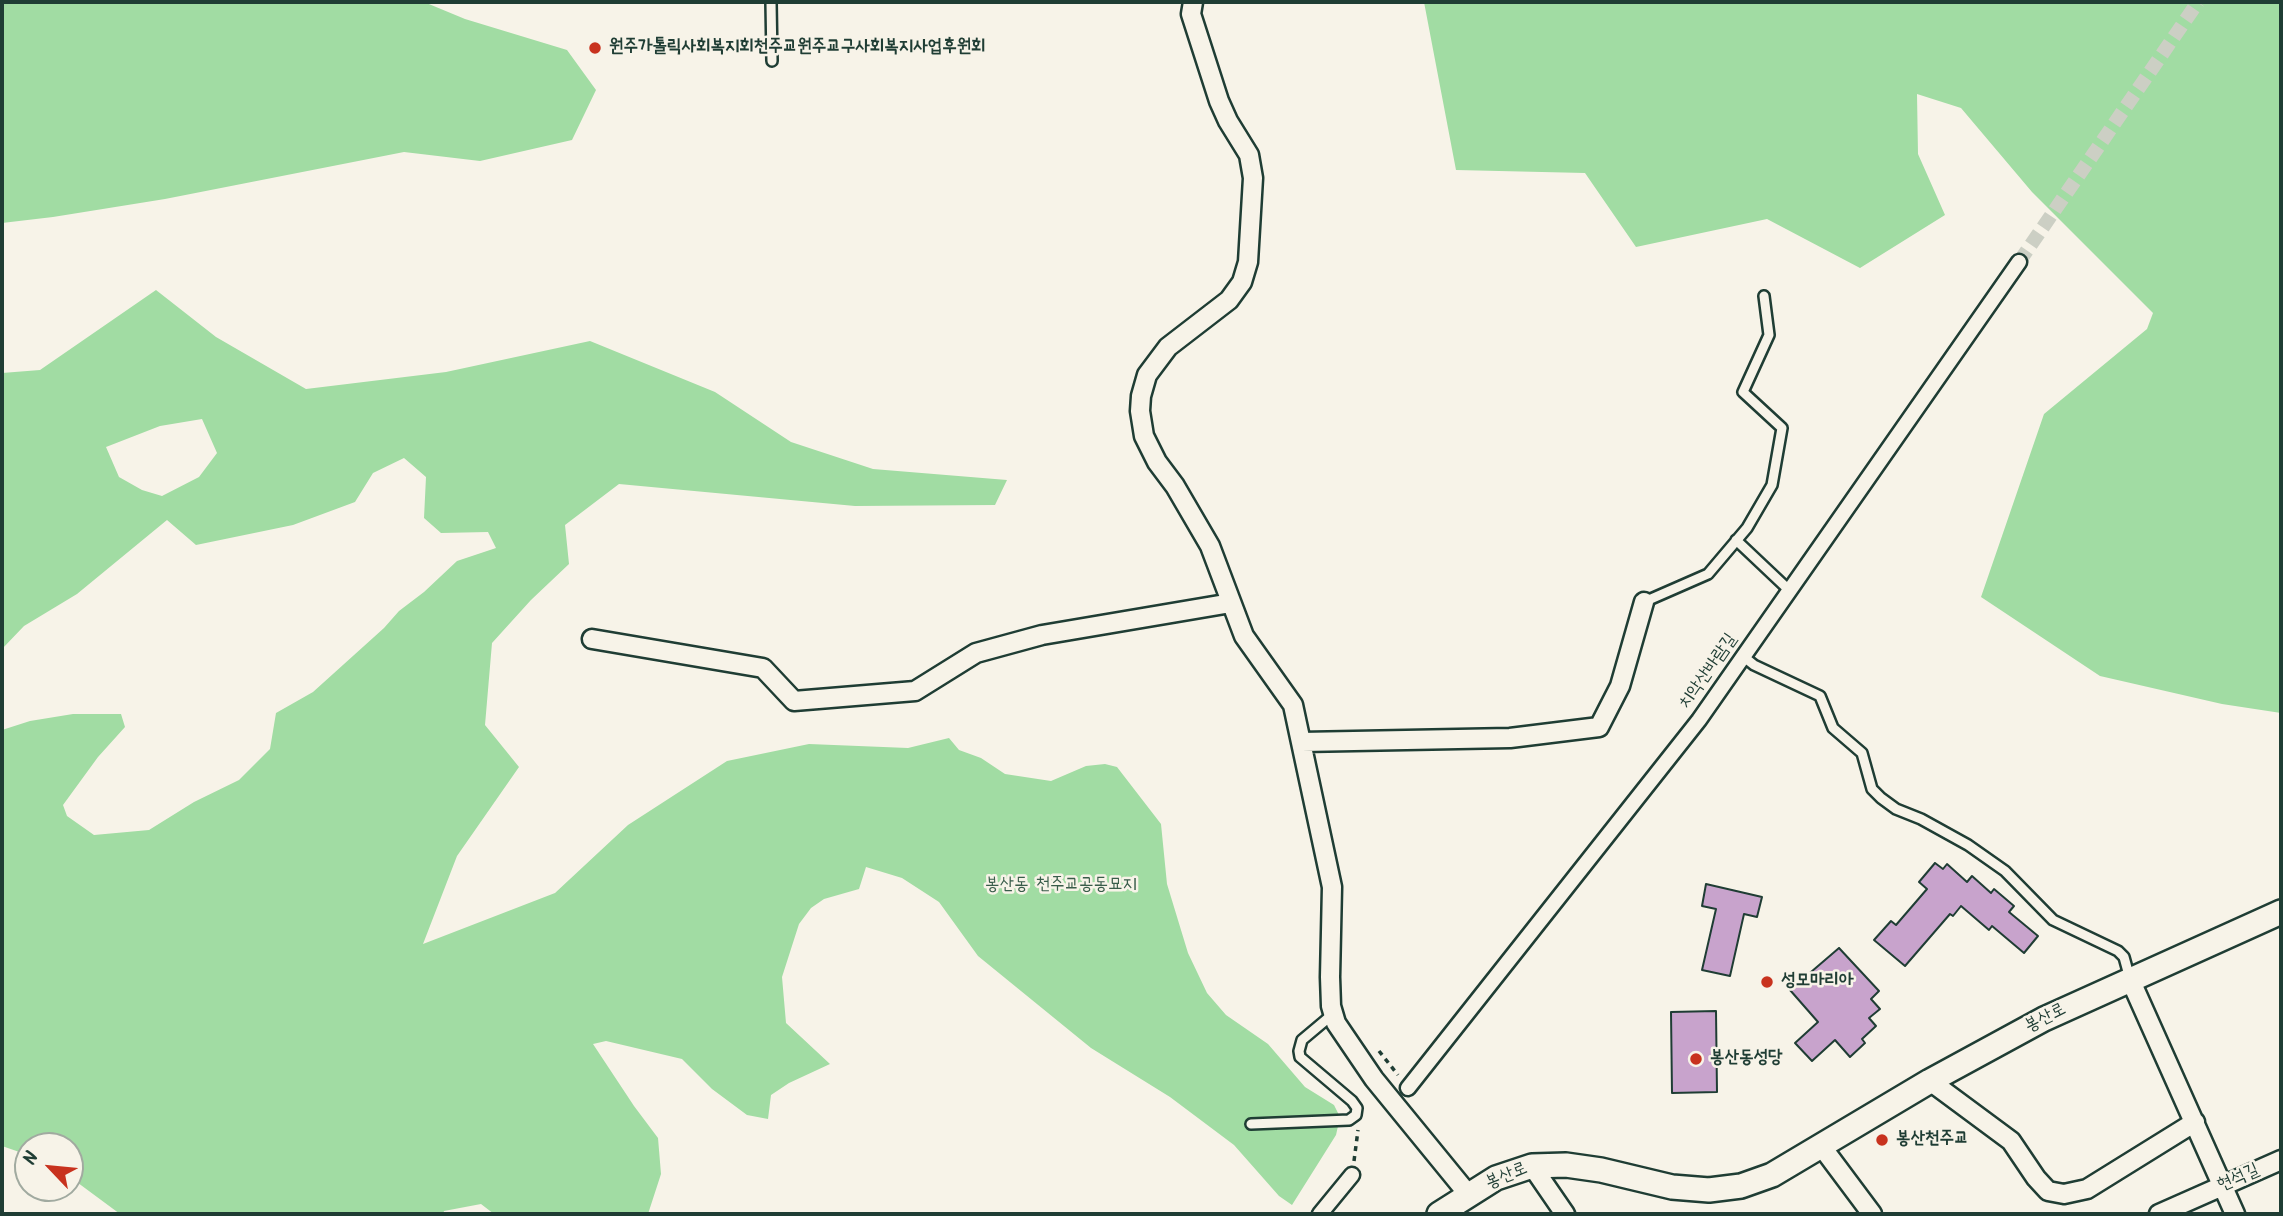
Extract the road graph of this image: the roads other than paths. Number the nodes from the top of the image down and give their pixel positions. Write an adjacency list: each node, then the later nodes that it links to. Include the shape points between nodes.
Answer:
1 (771, 2): 3 (lane)
2 (1193, 2): 9 (street, via 1191,14 1219,101 1249,155 1253,178 1248,262 1230,300 1168,347 1154,364 1147,375 1140,411 1144,436 1210,546)
3 (772, 61)
4 (2019, 262): 7 (street, 치악산바람길)
5 (1764, 296): 6 (lane, via 1769,335 1743,392 1782,428 1772,485)
6 (1736, 540): 7 (lane); 8 (lane, via 1708,574)
7 (1790, 591): 11 (street, 치악산바람길)
8 (1644, 602): 12 (street, via 1620,686 1600,727 1510,738)
9 (1231, 603): 10 (street, via 1042,635 976,653 915,691 794,701 763,668); 12 (street, via 1244,636 1293,705)
10 (592, 639)
11 (1744, 657): 14 (lane, via 1820,696 1833,728 1863,753 1872,789 1881,798 1996,864 2053,920 2118,951); 17 (street, 치악산바람길)
12 (1302, 742): 15 (street, via 1332,887)
13 (2281, 912): 14 (street, 봉산로)
14 (2130, 979): 16 (street, 봉산로, via 2044,1018); 18 (street)
15 (1333, 1014): 19 (lane, via 1302,1040 1300,1057 1353,1101 1356,1115 1349,1120); 25 (street, via 1374,1079)
16 (1930, 1081): 18 (street, via 2011,1140 2048,1191 2064,1194 2087,1189); 20 (street, 봉산로)
17 (1408, 1088)
18 (2195, 1122): 24 (street)
19 (1251, 1124)
20 (1822, 1147): 22 (street, 봉산로, via 1772,1175 1741,1186 1709,1190 1671,1187 1566,1165); 29 (street)
21 (2281, 1160): 24 (street, 현석길)
22 (1532, 1166): 25 (street, 봉산로); 28 (street)
23 (1352, 1175): 26 (street)
24 (2223, 1186): 30 (street, 현석길); 31 (street)
25 (1468, 1194): 27 (street, 봉산로)
26 (1320, 1214)
27 (1439, 1214)
28 (1564, 1214)
29 (1872, 1214)
30 (2159, 1214)
31 (2235, 1214)

